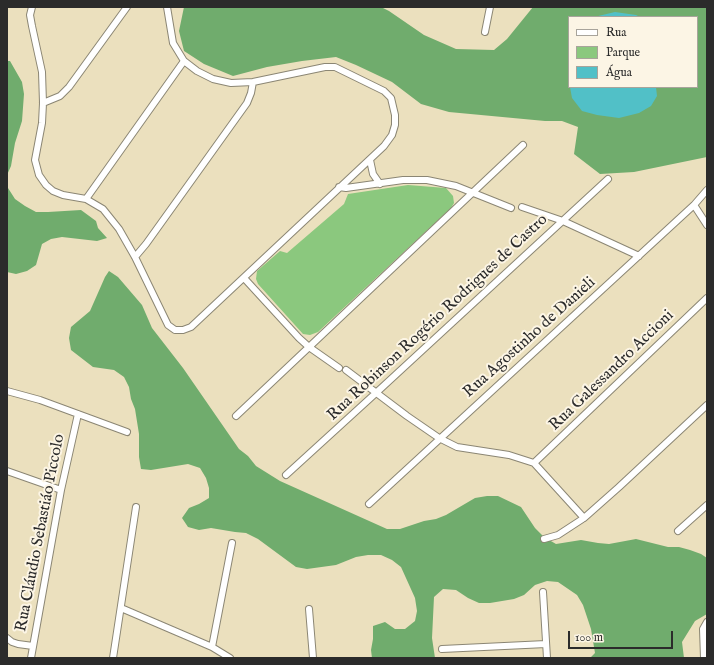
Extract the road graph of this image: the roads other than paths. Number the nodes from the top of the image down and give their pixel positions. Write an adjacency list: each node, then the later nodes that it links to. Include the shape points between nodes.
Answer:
1 (32, 7): 8 (street, via 30,15 42,72)
2 (127, 7): 8 (street, via 69,87 60,96)
3 (167, 7): 6 (street, via 173,43)
4 (490, 7): 5 (street)
5 (485, 32)
6 (184, 61): 7 (street, via 213,79 231,83); 16 (street)
7 (253, 82): 10 (street, via 335,67 384,90 394,106 395,125 392,135); 23 (street, via 247,103)
8 (43, 103): 16 (street, via 36,160 39,175 53,191)
9 (523, 145): 15 (street)
10 (370, 160): 12 (street, via 373,174); 13 (street)
11 (608, 179): 20 (street, Rua Robinson Rogério Rodrigues de Castro)
12 (380, 184): 13 (street); 15 (street, via 403,180 427,180 447,183)
13 (339, 187): 24 (street)
14 (707, 190): 17 (street, Rua Agostinho de Danieli)
15 (473, 193): 19 (street); 26 (street)
16 (86, 199): 23 (street, via 103,210 112,220)
17 (694, 205): 21 (street); 22 (street, Rua Agostinho de Danieli)
18 (522, 206): 20 (street)
19 (511, 208)
20 (563, 221): 22 (street); 30 (street, Rua Robinson Rogério Rodrigues de Castro)
21 (707, 225)
22 (639, 256): 35 (street, Rua Agostinho de Danieli)
23 (135, 257): 24 (street, via 163,318 175,330 191,327)
24 (244, 278): 26 (street)
25 (707, 298): 36 (street, Rua Galessandro Accioni)
26 (309, 347): 27 (street); 33 (street)
27 (339, 368)
28 (346, 370): 30 (street)
29 (7, 391): 32 (street)
30 (377, 392): 35 (street); 38 (street, Rua Robinson Rogério Rodrigues de Castro)
31 (707, 405): 43 (street)
32 (78, 414): 34 (street); 39 (street, Rua Cláudio Sebastiáo Piccolo)
33 (236, 416)
34 (127, 432)
35 (439, 438): 36 (street, via 457,447 509,455); 40 (street, Rua Agostinho de Danieli)
36 (534, 463): 43 (street)
37 (7, 471): 39 (street)
38 (286, 475)
39 (61, 490): 53 (street, Rua Cláudio Sebastiáo Piccolo)
40 (369, 504)
41 (707, 506): 44 (street)
42 (136, 507): 48 (street)
43 (584, 518): 45 (street, via 558,535)
44 (678, 531)
45 (544, 539)
46 (232, 543): 54 (street)
47 (543, 592): 52 (street)
48 (121, 608): 54 (street); 57 (street)
49 (309, 610): 59 (street)
50 (707, 622): 61 (street, via 703,629)
51 (7, 638): 53 (street, via 18,644)
52 (546, 644): 55 (street); 60 (street)
53 (33, 646): 56 (street, Rua Cláudio Sebastiáo Piccolo)
54 (212, 647): 58 (street)
55 (442, 649)
56 (31, 658)
57 (113, 658)
58 (230, 658)
59 (313, 658)
60 (547, 658)
61 (704, 658)

